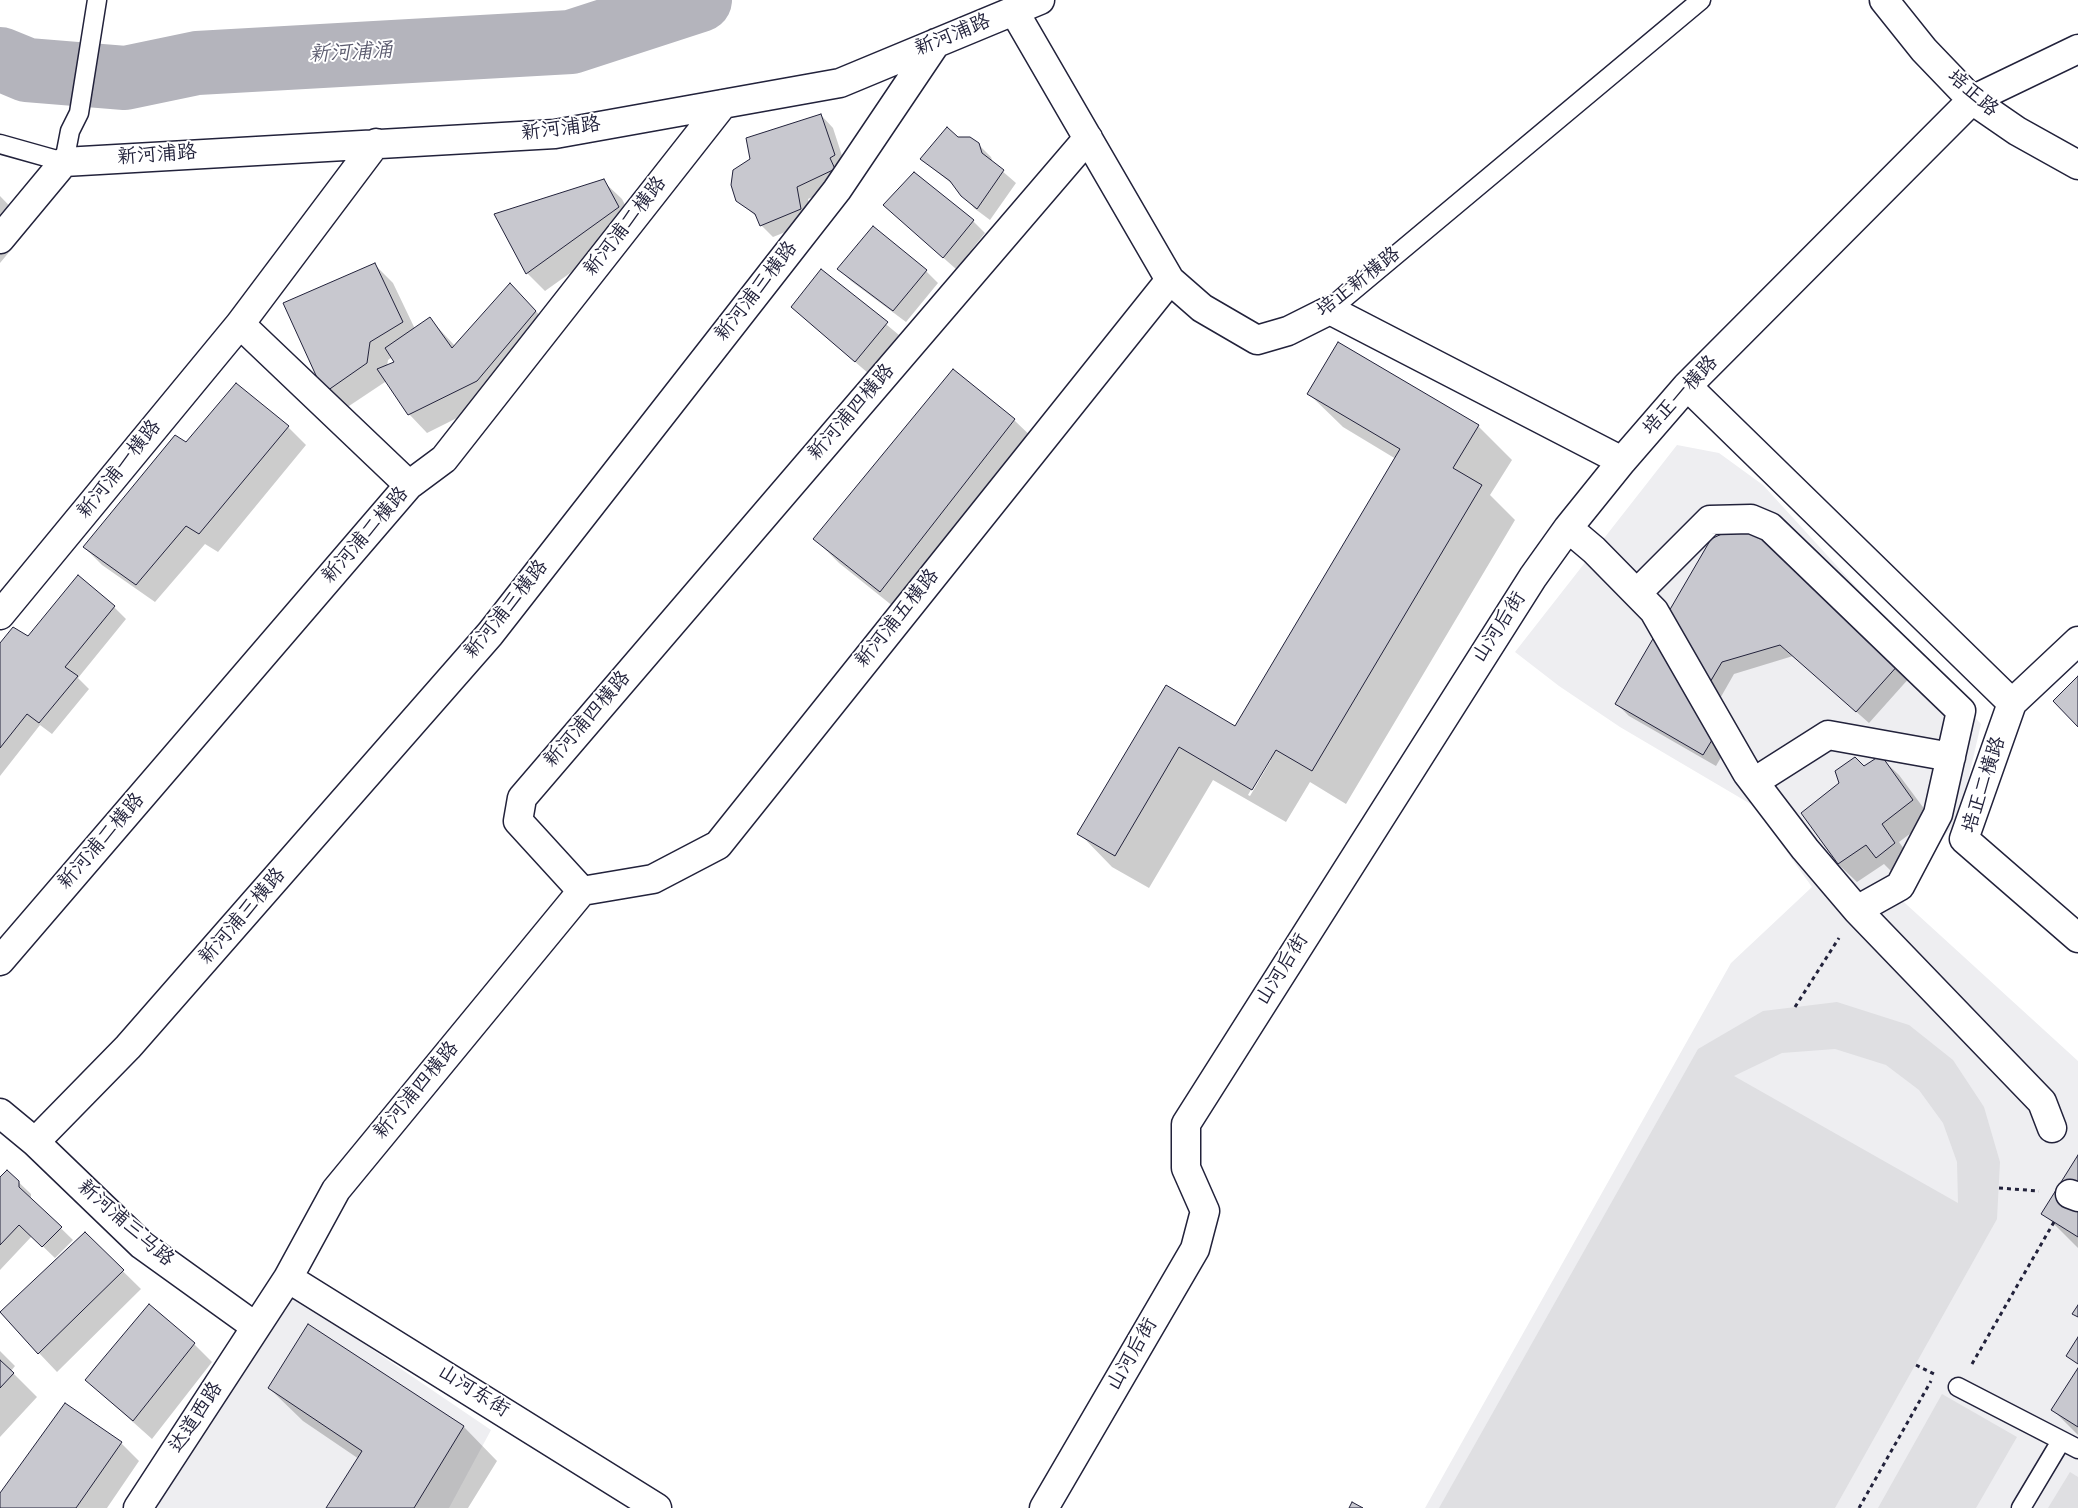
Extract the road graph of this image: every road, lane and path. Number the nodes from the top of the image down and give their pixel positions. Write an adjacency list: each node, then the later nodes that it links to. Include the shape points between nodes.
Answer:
1 (97, 0): 13 (lane, via 79,114 70,131)
2 (1040, 0): 5 (street, 新河浦路)
3 (1701, 0): 17 (lane, 培正新横路)
4 (1892, 3): 8 (street, 培正路, via 1924,50)
5 (1014, 11): 6 (street, 新河浦路); 10 (street, 培正新横路)
6 (936, 43): 9 (street, 新河浦路, via 840,83); 36 (street, 新河浦三横路, via 837,190 490,634 128,1047)
7 (2078, 49): 8 (street, 培正一横路)
8 (1972, 100): 14 (street, 培正路, via 2017,131); 19 (street, 培正一横路)
9 (723, 104): 11 (street, 新河浦路, via 555,134); 21 (street, 新河浦二横路, via 444,459)
10 (1088, 138): 16 (street, 培正新横路); 29 (street, 新河浦四横路, via 522,798 518,822)
11 (376, 143): 13 (street, 新河浦路); 18 (street, 新河浦一横路)
12 (0, 144): 13 (lane)
13 (64, 162): 15 (street)
14 (2078, 166)
15 (0, 239)
16 (1170, 280): 17 (street, 培正新横路, via 1202,308 1257,340 1288,331); 29 (street, 新河浦五横路, via 718,845 653,880)
17 (1330, 310): 20 (street)
18 (240, 324): 21 (street); 24 (street, 新河浦一横路)
19 (1687, 386): 20 (street, 培正一横路); 26 (street)
20 (1622, 461): 22 (street, 山河后街)
21 (409, 486): 32 (street, 新河浦二横路)
22 (1568, 528): 23 (street); 47 (street, 山河后街, via 1533,576 1186,1124 1186,1168 1205,1211 1195,1250)
23 (1637, 593): 27 (street, via 1710,520 1751,519 1770,528 1961,711); 28 (street, via 1654,611)
24 (0, 615)
25 (2078, 641): 26 (street)
26 (2012, 703): 31 (street, 培正二横路, via 1964,839)
27 (1951, 757): 28 (street, via 1828,735); 30 (street, via 1938,814 1900,886)
28 (1754, 782): 30 (street)
29 (582, 892): 39 (street, 新河浦四横路, via 336,1190)
30 (1857, 910): 33 (path); 35 (street, via 2042,1102)
31 (2078, 938)
32 (0, 961)
33 (1795, 1007)
34 (0, 1113): 36 (street, 新河浦三马路)
35 (2052, 1128)
36 (35, 1142): 40 (street, 新河浦三马路, via 142,1244)
37 (1999, 1188): 38 (path)
38 (2074, 1196): 42 (path)
39 (288, 1278): 40 (street, 新河浦四横路); 46 (street, 山河东街)
40 (256, 1327): 45 (street, 达道西路)
41 (1934, 1374): 48 (path)
42 (1958, 1387): 43 (lane)
43 (2061, 1441): 44 (lane); 49 (lane)
44 (2078, 1449)
45 (138, 1508)
46 (657, 1508)
47 (1044, 1508)
48 (1859, 1508)
49 (2021, 1508)

